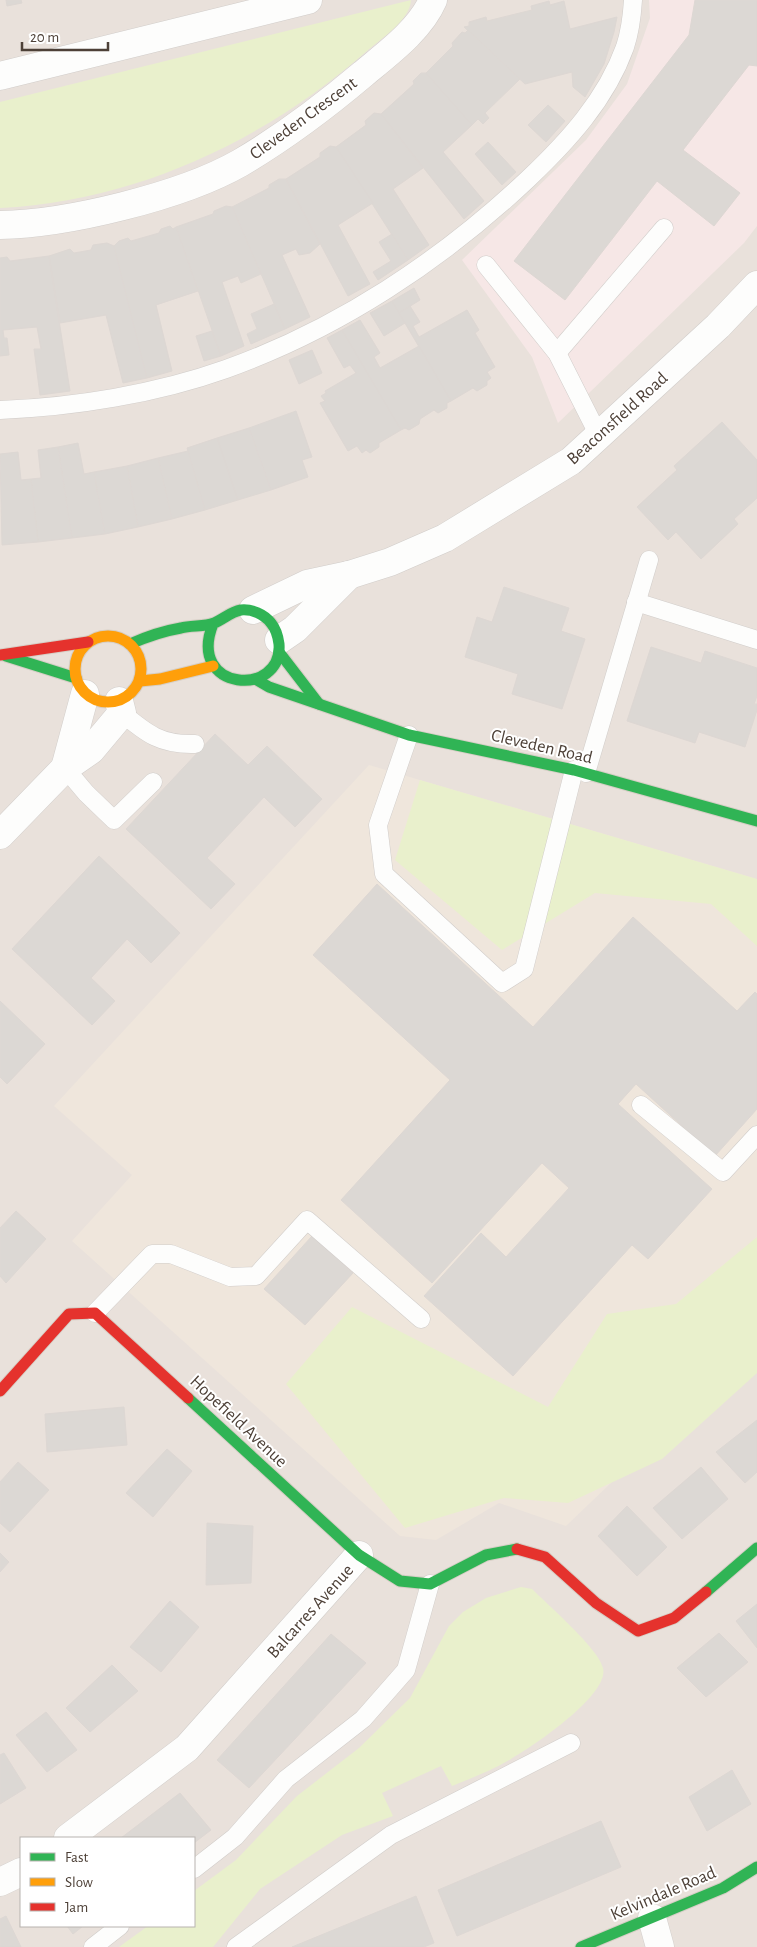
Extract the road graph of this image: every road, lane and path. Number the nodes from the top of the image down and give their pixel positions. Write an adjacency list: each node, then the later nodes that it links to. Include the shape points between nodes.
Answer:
1 (308, 0): 4 (street)
2 (433, 0): 5 (street, Cleveden Crescent, via 386,55 298,126 239,164 123,206 62,219)
3 (633, 0): 10 (lane, via 625,47 614,72 576,130 500,206 415,272 338,318 225,369 72,405)
4 (0, 76)
5 (0, 225)
6 (664, 228): 9 (lane)
7 (486, 265): 9 (lane)
8 (757, 285): 11 (street, Beaconsfield Road, via 718,326)
9 (556, 353): 11 (lane)
10 (0, 410)
11 (599, 436): 13 (street, Beaconsfield Road, via 571,461 445,538 390,562)
12 (649, 560): 14 (lane)
13 (349, 575): 15 (street, Beaconsfield Road, via 306,584); 20 (street, Beaconsfield Road)
14 (636, 602): 17 (lane); 31 (lane)
15 (253, 610): 16 (street, via 238,609 224,614); 20 (street, via 271,621)
16 (214, 624): 19 (street, via 158,632); 22 (street, via 208,634 207,645)
17 (757, 640)
18 (88, 642): 19 (street, via 110,636); 21 (street); 25 (street, via 76,661)
19 (130, 644): 24 (street, via 140,658)
20 (279, 646): 23 (street, via 275,664); 26 (street)
21 (1, 655): 25 (street)
22 (213, 666): 23 (street, Cleveden Road, via 232,680); 24 (street)
23 (257, 680): 26 (street, Cleveden Road)
24 (140, 681): 27 (street)
25 (80, 686): 27 (street, via 101,702); 30 (street)
26 (320, 704): 28 (street, Cleveden Road)
27 (121, 707): 29 (lane, via 144,731 174,745); 30 (street, via 91,750)
28 (408, 735): 31 (street, Cleveden Road); 31 (lane, via 378,825 384,874 502,983 524,969)
29 (195, 744)
30 (65, 768): 32 (lane, via 114,820); 34 (street)
31 (580, 772): 33 (street, Cleveden Road)
32 (153, 782)
33 (757, 821)
34 (0, 834)
35 (641, 1105): 36 (lane, via 723,1172)
36 (757, 1135)
37 (95, 1312): 38 (lane, via 152,1254 171,1254 230,1277 256,1276 307,1220); 39 (street, via 69,1314); 41 (street, Hopefield Avenue)
38 (422, 1319)
39 (0, 1391)
40 (757, 1548): 42 (street, via 674,1618 638,1631 596,1603 545,1557 521,1548 486,1555)
41 (359, 1555): 42 (street, Balcarres Avenue, via 400,1581); 44 (street, Balcarres Avenue, via 187,1748)
42 (430, 1584): 46 (lane, via 406,1670 363,1719 286,1779 236,1837)
43 (572, 1743): 52 (lane, via 391,1835)
44 (69, 1837)
45 (757, 1867): 49 (street, Kelvindale Road, via 723,1888)
46 (195, 1868)
47 (20, 1872): 48 (street)
48 (0, 1882)
49 (652, 1918): 53 (street, Kelvindale Road); 54 (street)
50 (119, 1927): 51 (lane)
51 (93, 1947)
52 (236, 1947)
53 (581, 1947)
54 (660, 1947)

